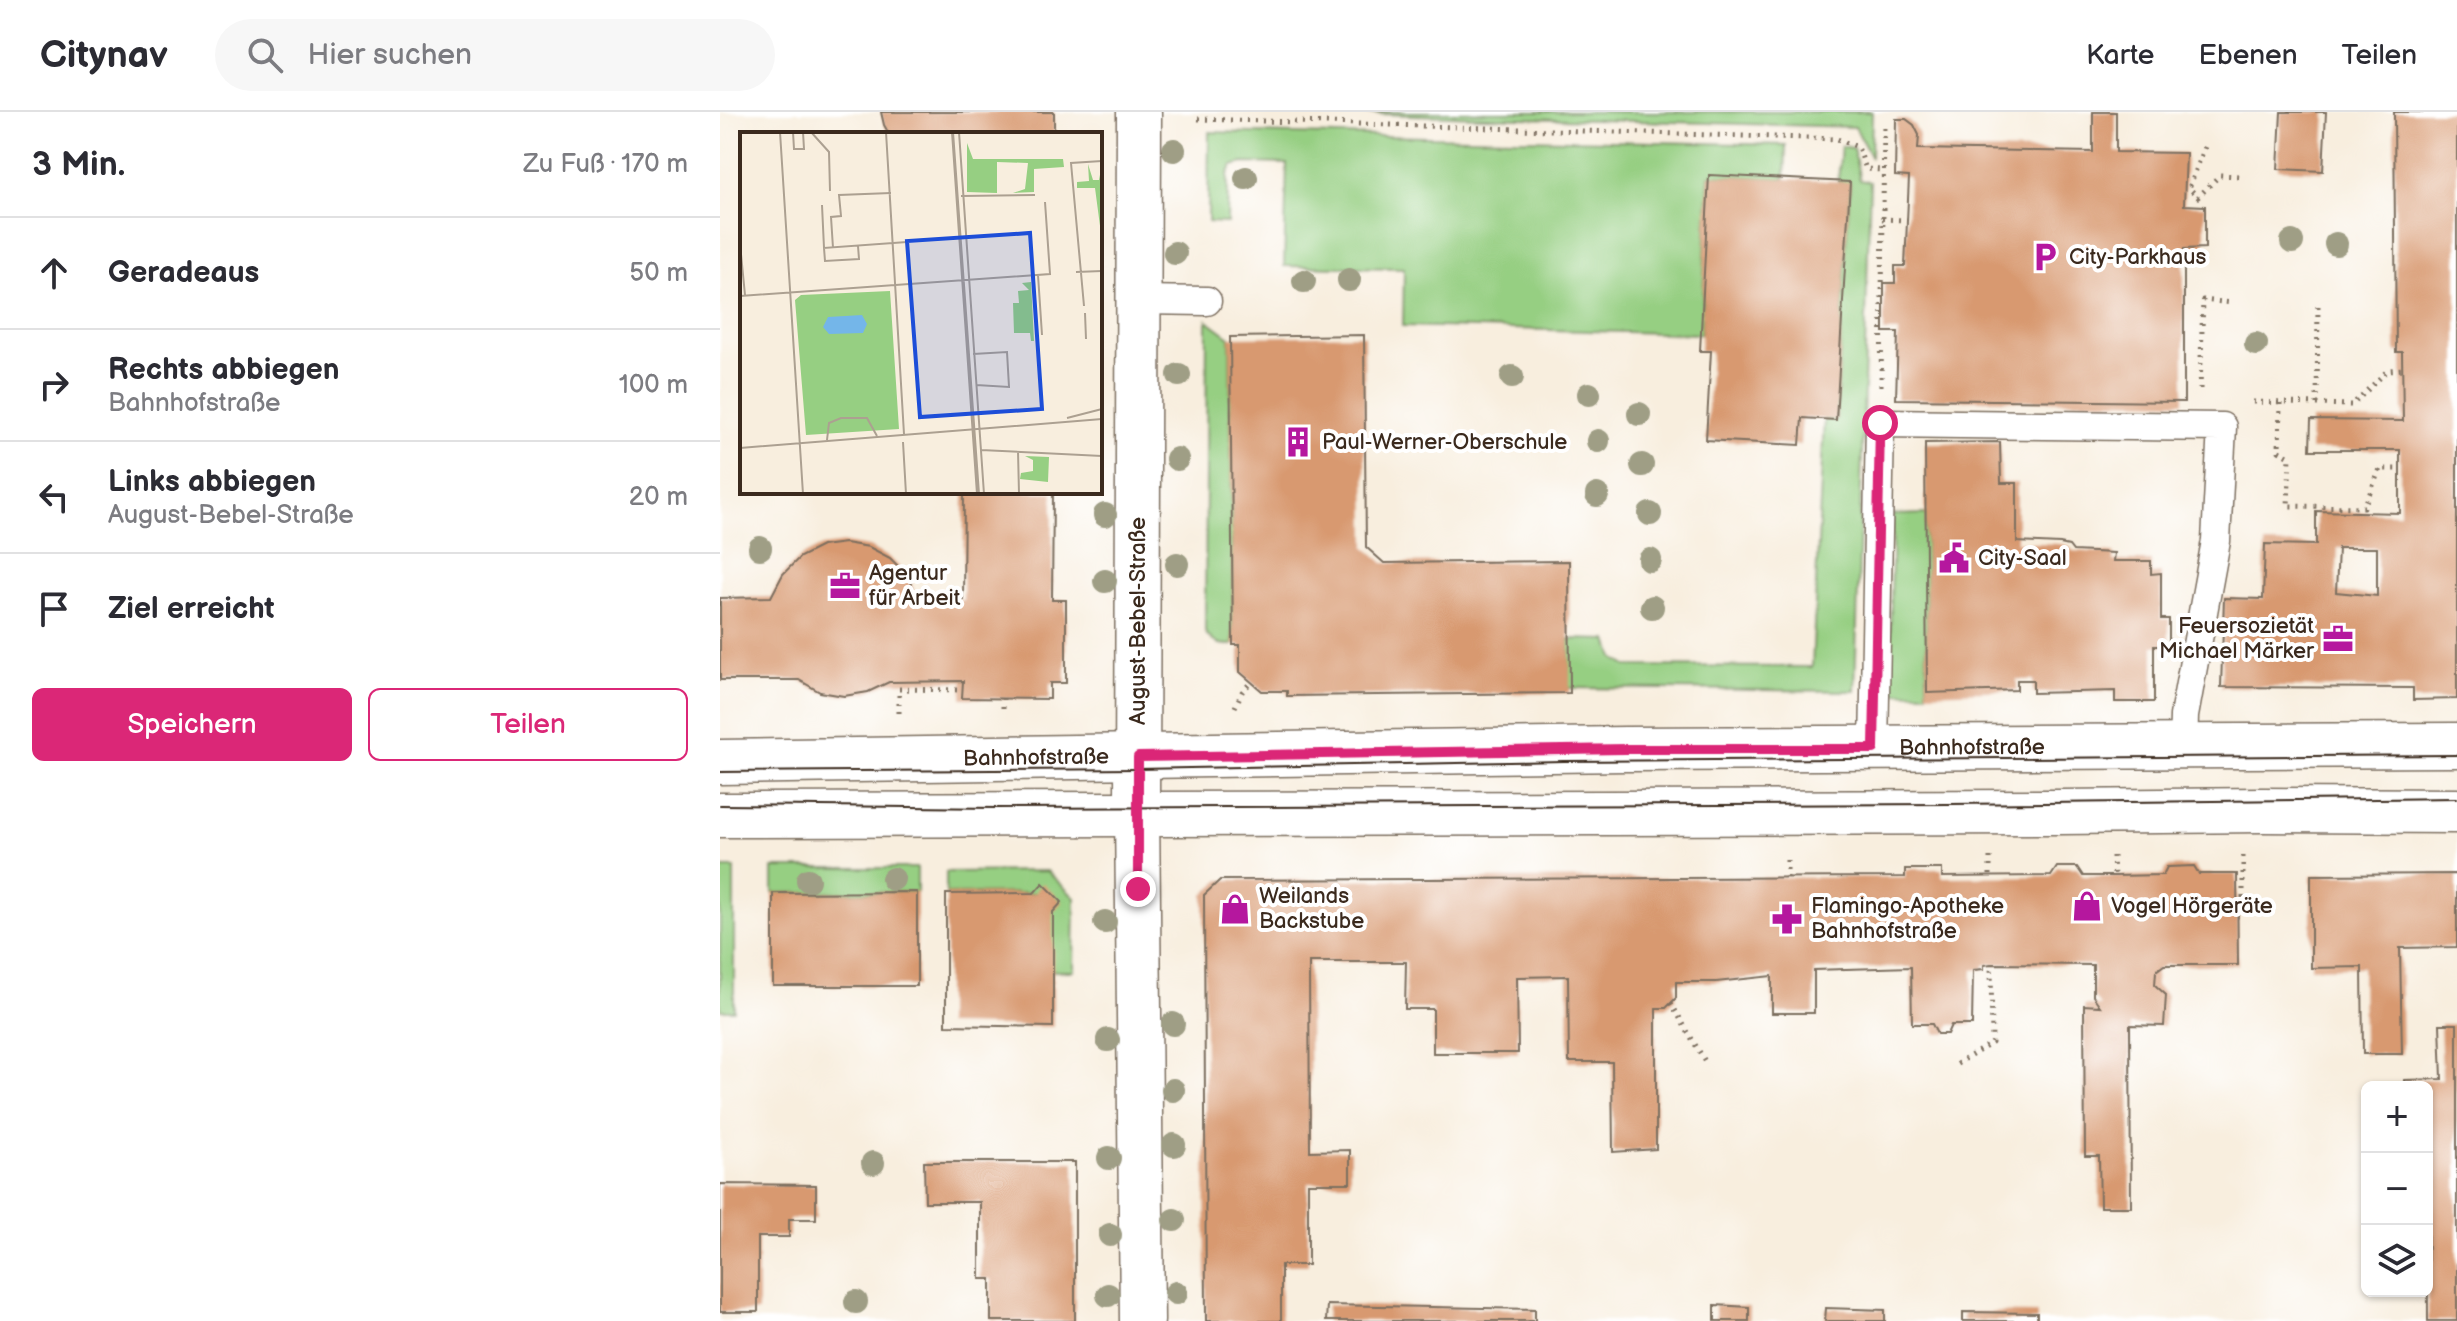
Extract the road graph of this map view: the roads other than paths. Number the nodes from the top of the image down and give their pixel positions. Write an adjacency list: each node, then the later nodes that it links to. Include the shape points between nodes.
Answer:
1 (1139, 112): 2 (street, August-Bebel-Straße)
2 (1138, 300): 3 (lane); 7 (street, August-Bebel-Straße)
3 (1207, 301)
4 (2457, 745): 5 (street, Bahnhofstraße)
5 (2183, 746): 6 (street, Bahnhofstraße); 6 (lane, via 2216,541 2210,426 1880,423)
6 (1874, 749): 7 (street, Bahnhofstraße)
7 (1138, 757): 8 (street, Bahnhofstraße); 10 (street, August-Bebel-Straße)
8 (720, 762)
9 (2457, 811): 10 (street)
10 (1138, 813): 11 (street); 12 (street, August-Bebel-Straße)
11 (720, 815)
12 (1142, 1321)

